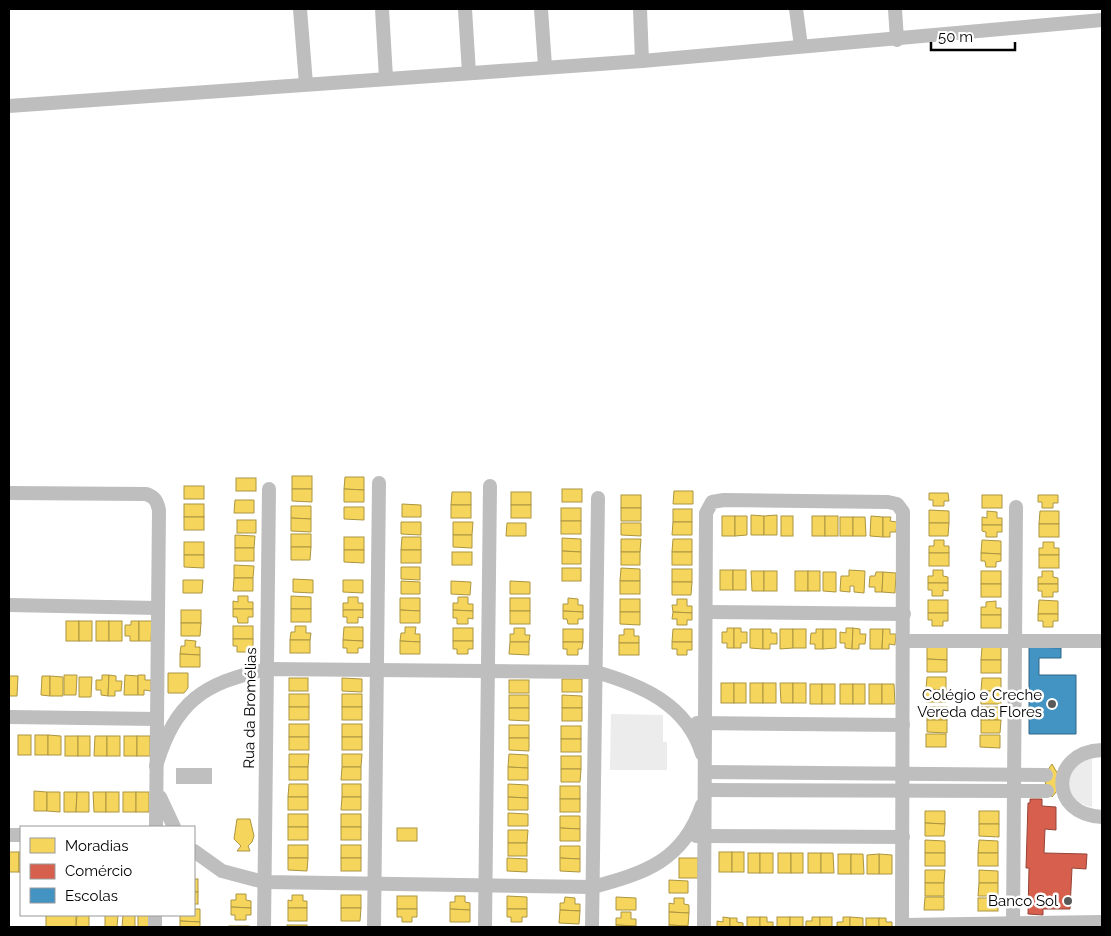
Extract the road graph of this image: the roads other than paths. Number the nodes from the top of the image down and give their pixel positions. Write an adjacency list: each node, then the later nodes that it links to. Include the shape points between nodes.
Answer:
1 (300, 9): 15 (street)
2 (382, 9): 14 (street)
3 (465, 9): 13 (street)
4 (541, 9): 12 (street)
5 (640, 9): 11 (street)
6 (796, 9): 10 (street)
7 (895, 9): 9 (street)
8 (1102, 20): 9 (street)
9 (897, 40): 10 (street)
10 (801, 46): 11 (street)
11 (642, 61): 12 (street)
12 (545, 66): 13 (street)
13 (469, 73): 14 (street)
14 (386, 78): 15 (street)
15 (306, 84): 16 (street)
16 (9, 106)
17 (379, 483): 31 (street)
18 (490, 486): 32 (street)
19 (269, 489): 30 (street, Rua da Bromélias)
20 (9, 493): 24 (street, via 146,494 154,497 159,510)
21 (598, 498): 33 (street)
22 (1016, 507): 28 (street)
23 (9, 605): 24 (street)
24 (158, 608): 34 (street)
25 (706, 612): 26 (street); 26 (street, via 706,513 712,502 724,500 897,504 905,521); 39 (street)
26 (904, 614): 27 (street)
27 (904, 641): 28 (street); 40 (street)
28 (1015, 641): 29 (street); 45 (street)
29 (1102, 641)
30 (267, 669): 31 (street); 35 (street, via 216,684); 59 (street, Rua da Bromélias)
31 (376, 671): 32 (street); 60 (street)
32 (488, 671): 33 (street); 61 (street)
33 (596, 672): 38 (street, via 651,692); 62 (street)
34 (157, 701): 35 (street, via 168,711); 37 (street)
35 (184, 709): 42 (street, via 165,738)
36 (9, 717): 37 (street)
37 (157, 719): 42 (street)
38 (687, 723): 39 (street); 43 (street, via 699,744)
39 (705, 723): 40 (street); 43 (street)
40 (903, 725): 44 (street)
41 (1102, 750): 46 (street, via 1076,756)
42 (156, 766): 47 (street)
43 (706, 772): 44 (street); 48 (street)
44 (903, 774): 45 (street); 49 (street)
45 (1014, 775): 46 (street); 50 (street)
46 (1056, 775): 51 (street)
47 (156, 787): 53 (street); 54 (street)
48 (705, 790): 49 (street); 55 (street, via 698,817); 56 (street)
49 (903, 790): 50 (street); 57 (street)
50 (1014, 790): 51 (street); 64 (street)
51 (1056, 791): 52 (street, via 1075,810)
52 (1102, 817)
53 (156, 826)
54 (173, 826)
55 (688, 836): 56 (street); 62 (street, via 675,851 648,869)
56 (704, 836): 57 (street); 70 (street)
57 (903, 837): 65 (street)
58 (195, 852): 59 (street, via 222,871)
59 (264, 882): 60 (street); 66 (street, Rua da Bromélias)
60 (374, 885): 61 (street); 67 (street)
61 (485, 887): 62 (street); 68 (street)
62 (592, 887): 69 (street)
63 (1102, 922): 64 (street)
64 (1013, 925): 65 (street)
65 (902, 926)
66 (264, 927)
67 (374, 927)
68 (485, 927)
69 (592, 927)
70 (704, 927)

